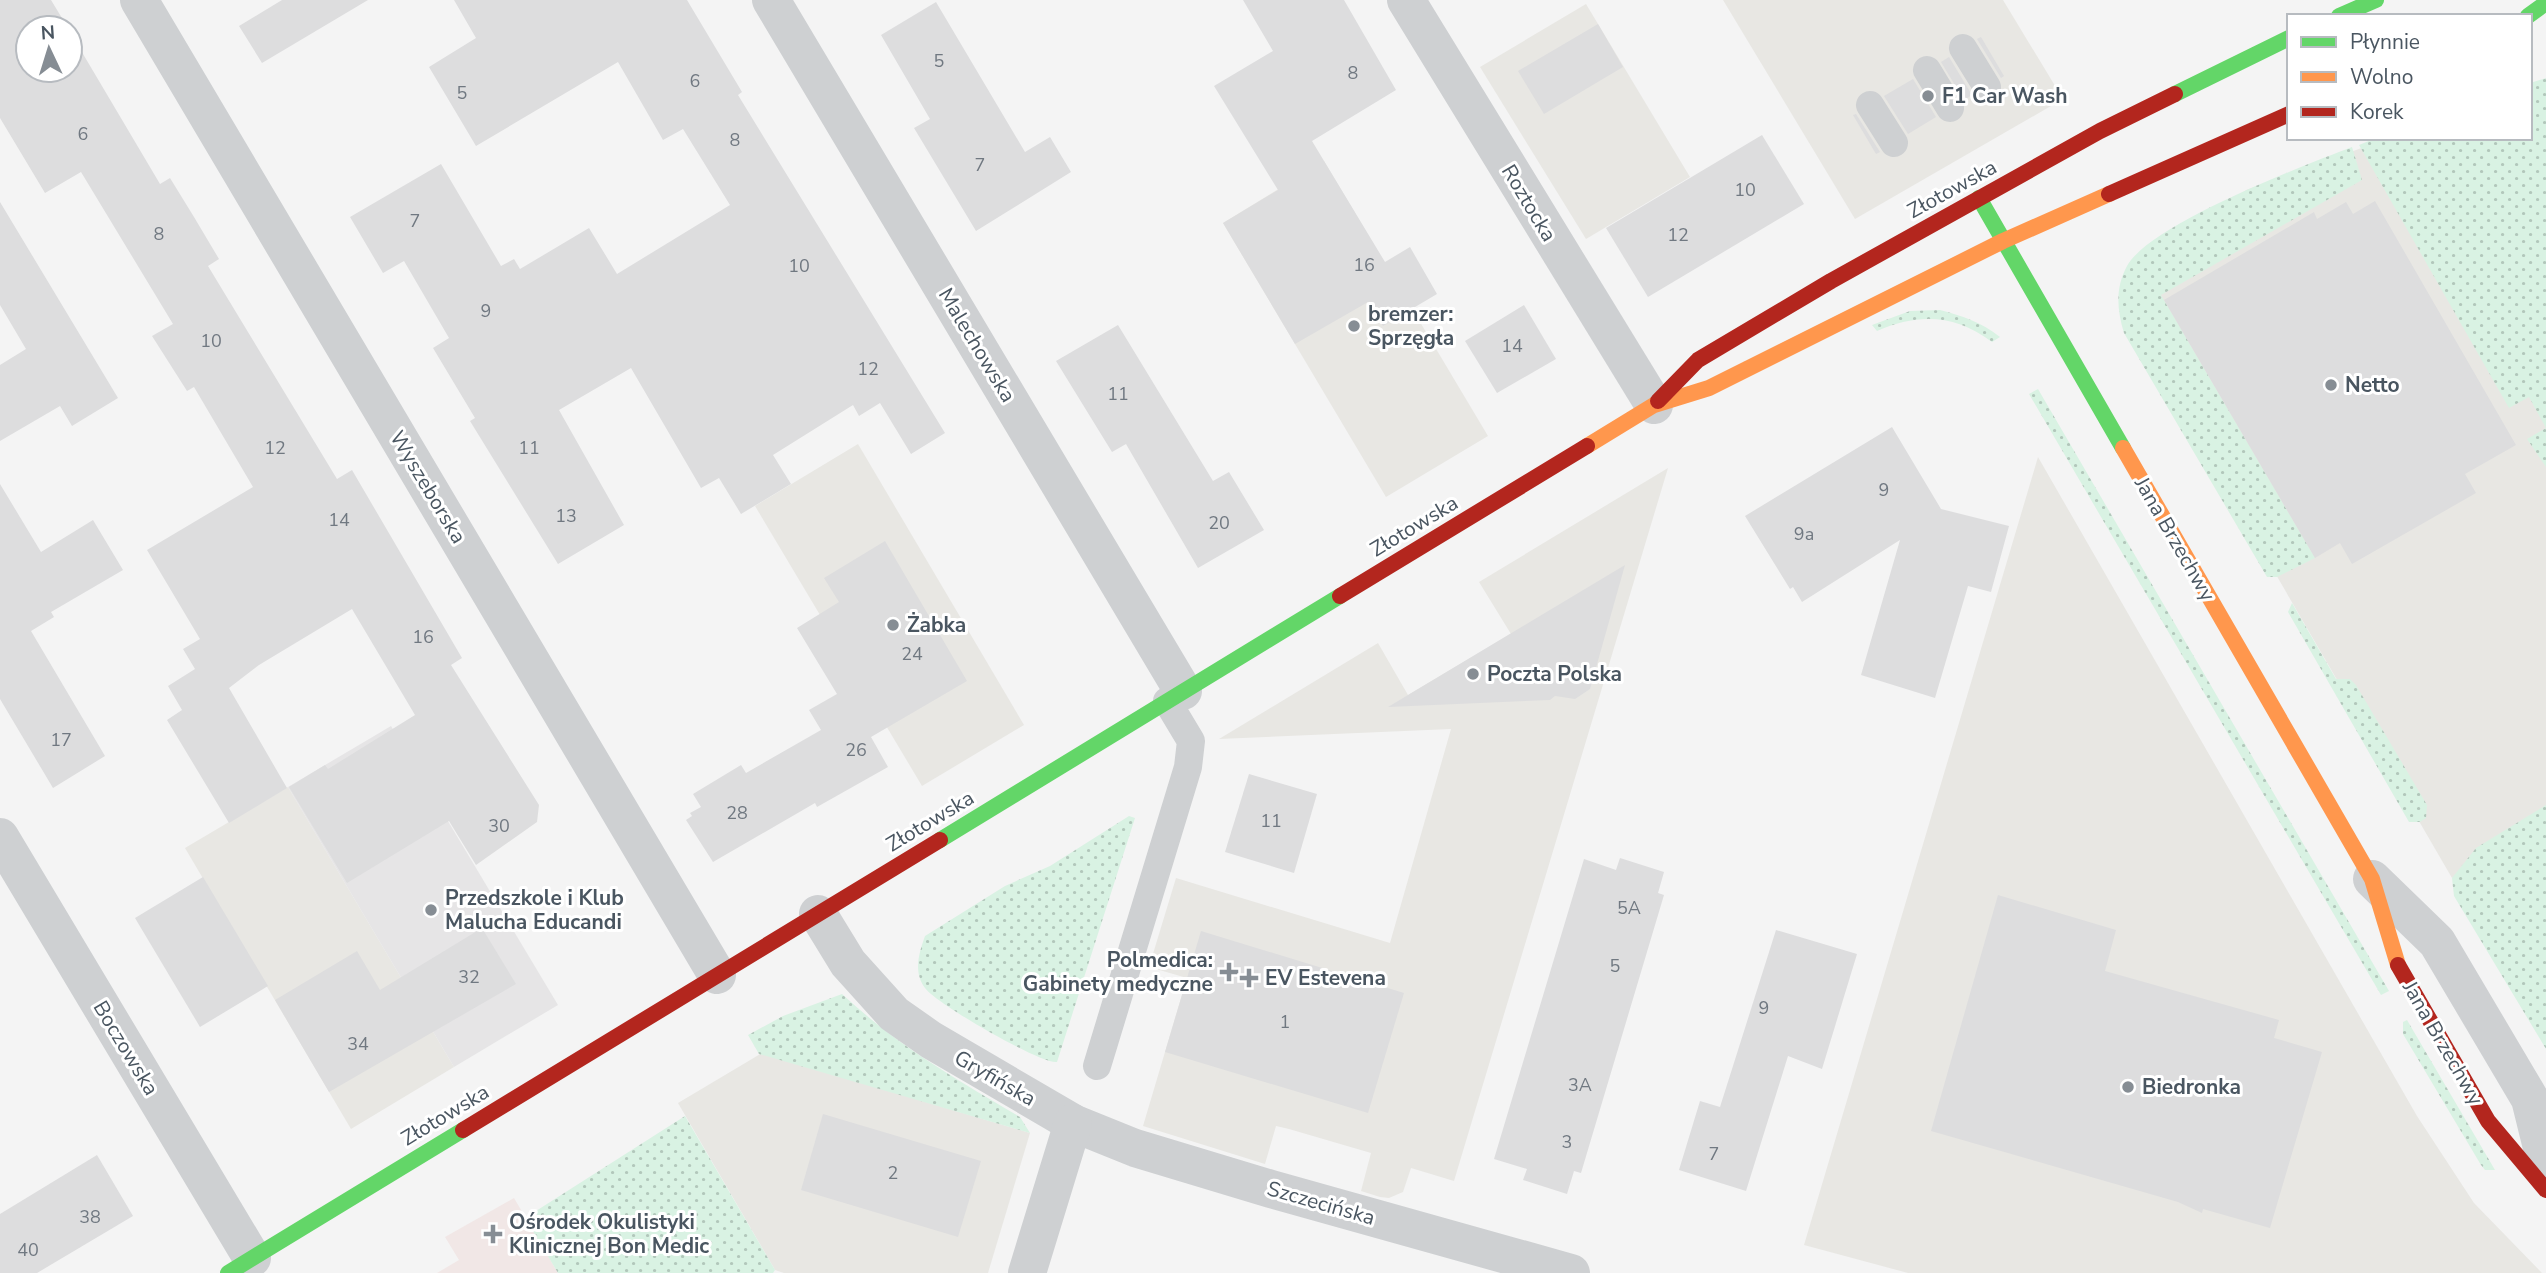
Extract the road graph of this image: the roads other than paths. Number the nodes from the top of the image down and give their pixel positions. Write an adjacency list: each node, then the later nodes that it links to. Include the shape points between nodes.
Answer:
1 (139, 0): 23 (street, Wyszeborska)
2 (771, 0): 19 (street, Malechowska)
3 (1406, 0): 18 (street, Roztocka)
4 (2376, 0): 6 (street)
5 (2546, 3): 7 (street)
6 (2344, 14)
7 (2531, 14)
8 (2287, 39): 16 (street, Złotowska, via 2100,131)
9 (1963, 48): 11 (lane)
10 (1927, 70): 13 (lane)
11 (1987, 87)
12 (1870, 105): 15 (lane)
13 (1950, 108)
14 (2287, 115): 17 (street, Złotowska)
15 (1894, 144)
16 (1979, 198): 17 (street, Jana Brzechwy); 18 (street, Złotowska, via 1698,360)
17 (2003, 241): 18 (street, Złotowska, via 1709,388); 21 (street, Jana Brzechwy)
18 (1654, 405): 19 (street, Złotowska)
19 (1175, 696): 22 (street, Złotowska); 24 (lane, via 1191,741 1188,767)
20 (0, 837): 28 (street, Boczowska)
21 (2372, 880): 26 (street, Jana Brzechwy, via 2437,942 2530,1099); 27 (street, Jana Brzechwy, via 2395,960 2488,1121)
22 (818, 914): 23 (street, Złotowska); 25 (street, Gryfińska, via 848,963 894,1014)
23 (718, 975): 28 (street, Złotowska)
24 (1097, 1066)
25 (1073, 1123): 29 (street); 30 (street, Szczecińska, via 1135,1148 1271,1189)
26 (2546, 1164)
27 (2546, 1190)
28 (240, 1265)
29 (1027, 1273)
30 (1571, 1273)

